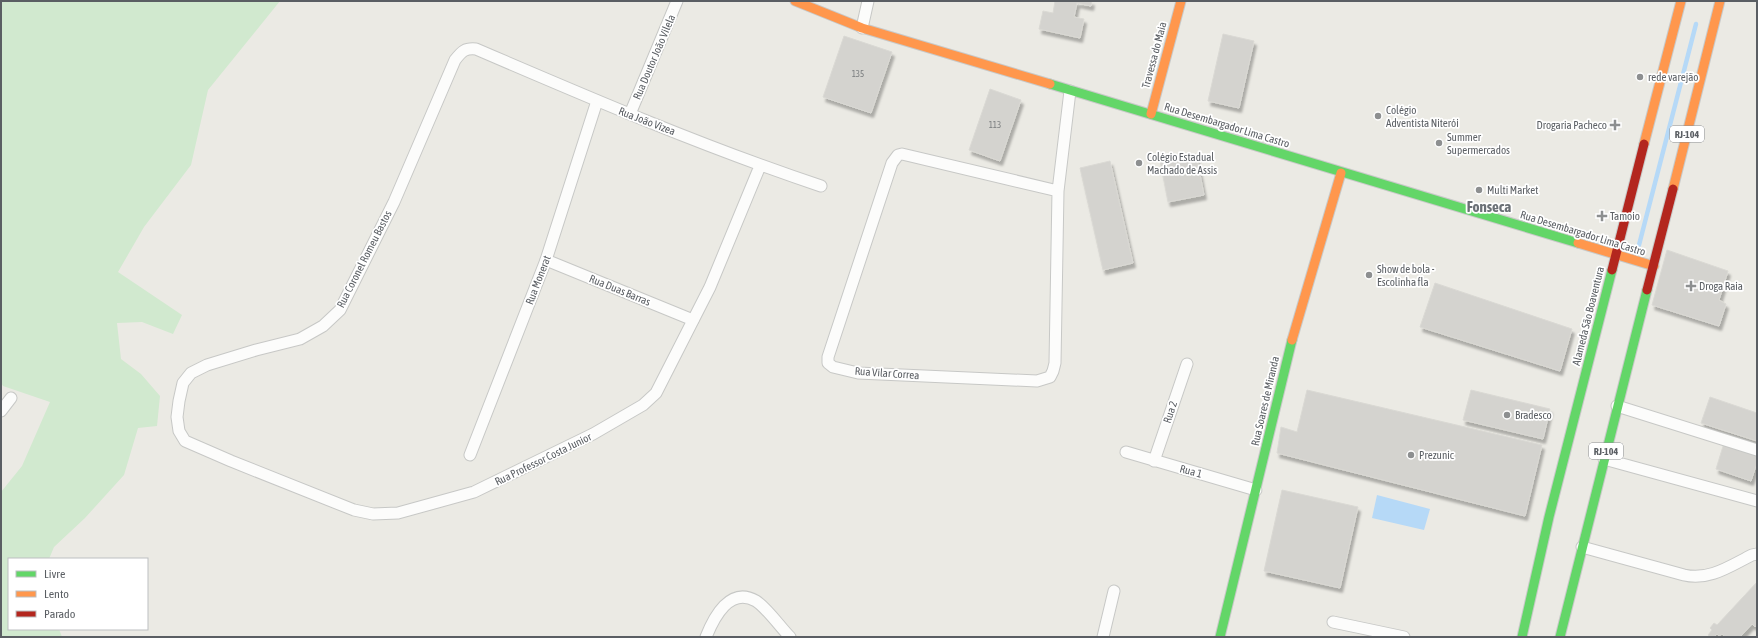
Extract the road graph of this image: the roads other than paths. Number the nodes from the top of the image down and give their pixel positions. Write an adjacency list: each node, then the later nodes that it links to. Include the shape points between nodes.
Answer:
1 (677, 1): 11 (street, Rua Doutor João Vilela)
2 (795, 1): 7 (main road, Rua Desembargador Lima Castro)
3 (868, 1): 7 (street)
4 (1181, 1): 12 (main road, Travessa do Maia)
5 (1681, 1): 17 (main road, Alameda São Boaventura)
6 (1720, 1): 19 (main road, RJ-104)
7 (862, 28): 9 (main road, Rua Desembargador Lima Castro)
8 (476, 49): 10 (street, Rua João Vizea); 25 (street, Rua Coronel Romeu Bastos, via 467,48 455,60 394,202 340,310 323,326 300,339 207,365 191,373 183,383 177,417 179,430)
9 (1070, 91): 12 (main road, Rua Desembargador Lima Castro); 16 (street, Rua Vilar Correa)
10 (597, 101): 11 (street, Rua João Vizea); 18 (street, Rua Monerat)
11 (630, 114): 13 (street, Rua João Vizea)
12 (1151, 114): 14 (main road, Rua Desembargador Lima Castro)
13 (760, 166): 15 (street, Rua João Vizea); 20 (street, Rua Professor Costa Junior, via 710,287)
14 (1341, 173): 17 (main road, Rua Desembargador Lima Castro); 31 (main road, Rua Soares de Miranda, via 1285,366)
15 (821, 186)
16 (1058, 191): 16 (street, Rua Vilar Correa, via 1055,363 1050,377 1037,381 858,373 833,367 828,363 892,163 898,155)
17 (1616, 256): 19 (main road, Rua Desembargador Lima Castro); 42 (main road, Alameda São Boaventura, via 1549,517)
18 (546, 260): 20 (street, Rua Duas Barras); 28 (street, Rua Monerat)
19 (1654, 266): 23 (main road, RJ-104)
20 (693, 320): 25 (street, Rua Professor Costa Junior, via 656,393 643,405 593,434 474,492 404,512 373,514 354,510)
21 (1186, 364): 30 (street, Rua 2)
22 (10, 398): 24 (street)
23 (1617, 406): 26 (street); 29 (main road, RJ-104)
24 (1, 410)
25 (186, 441)
26 (1757, 450)
27 (1126, 452): 30 (street, Rua 1)
28 (470, 455)
29 (1604, 459): 32 (street); 33 (main road, RJ-104)
30 (1154, 461): 31 (street, Rua 1)
31 (1256, 490): 40 (main road, Rua Soares de Miranda)
32 (1757, 501)
33 (1582, 546): 34 (street, via 1697,577 1713,575); 43 (main road, RJ-104)
34 (1757, 554)
35 (1114, 591): 39 (street)
36 (1333, 622): 41 (street)
37 (706, 637): 38 (street, via 722,607 732,599 740,597 757,602)
38 (790, 637)
39 (1103, 637)
40 (1220, 637)
41 (1404, 637)
42 (1522, 637)
43 (1560, 637)

